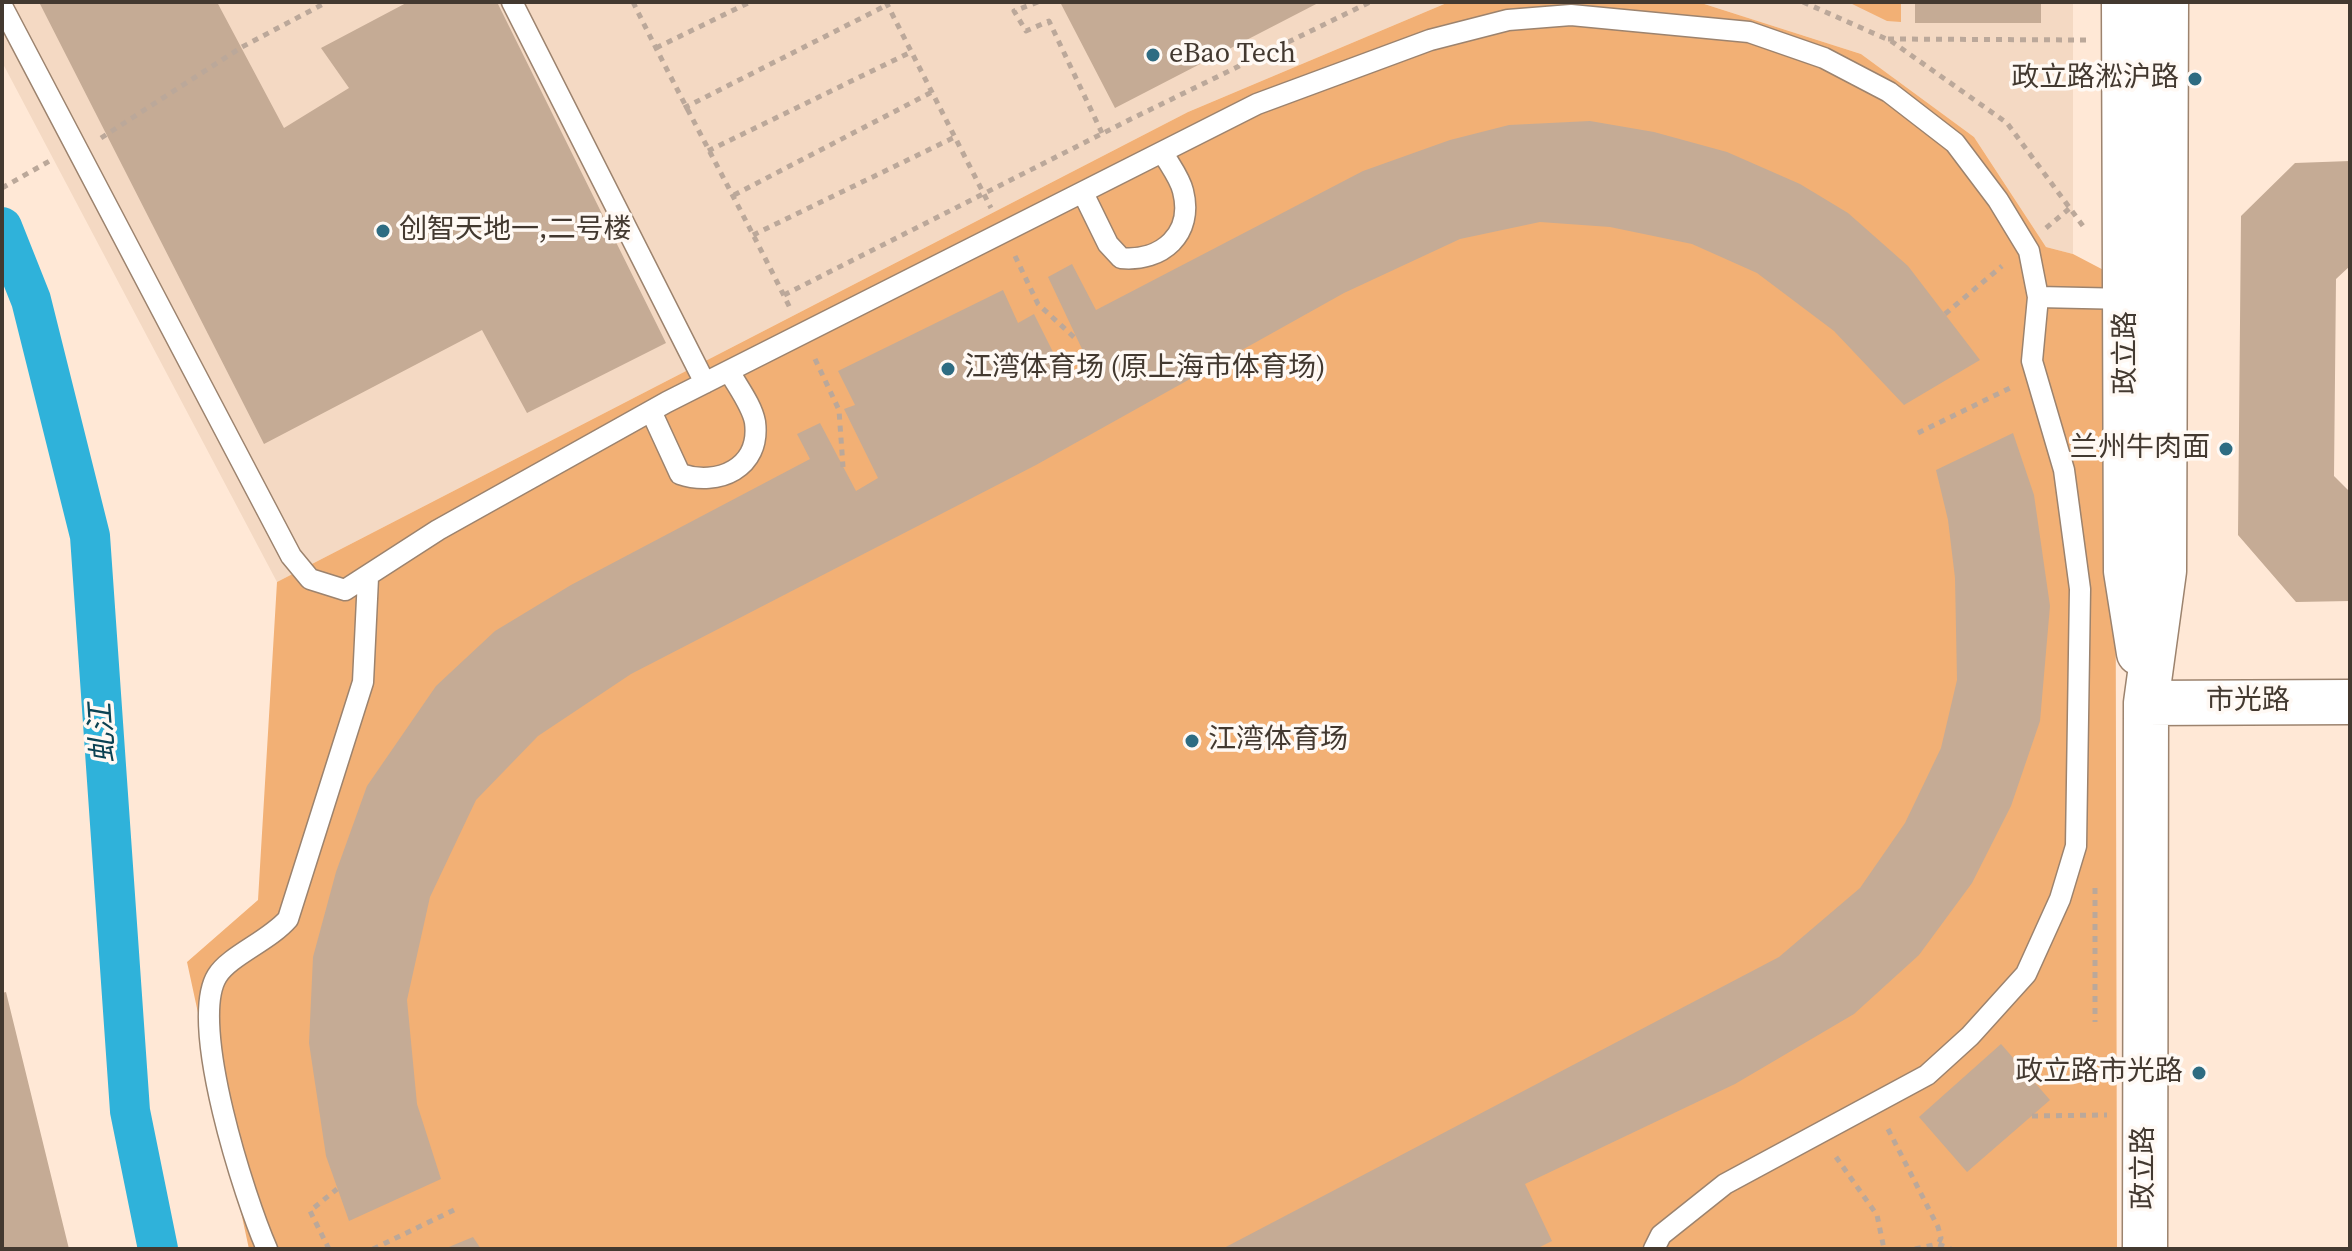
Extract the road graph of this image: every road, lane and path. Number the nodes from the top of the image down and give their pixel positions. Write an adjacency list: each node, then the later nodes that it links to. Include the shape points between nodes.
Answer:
1 (327, 2): 20 (path, via 242,47)
2 (512, 2): 35 (lane)
3 (633, 2): 13 (path)
4 (750, 2): 13 (path)
5 (1038, 2): 17 (path, via 1014,11 1026,31 1049,21)
6 (1370, 2): 17 (path)
7 (2124, 2): 30 (main road, 政立路)
8 (2166, 2): 42 (main road, 政立路, via 2164,571)
9 (886, 3): 14 (path); 16 (path)
10 (2, 6): 20 (lane)
11 (1887, 39): 12 (path)
12 (2086, 40)
13 (656, 48): 16 (path)
14 (911, 52): 15 (path); 19 (path)
15 (932, 92): 18 (path); 24 (path)
16 (684, 108): 19 (path)
17 (1102, 133): 25 (path)
18 (955, 137): 25 (path); 26 (path)
19 (708, 151): 24 (path)
20 (79, 153): 22 (path); 40 (lane, via 291,556 310,579 325,587 345,590)
21 (1163, 153): 23 (lane); 23 (lane, via 1183,189 1186,215 1179,238 1160,251 1139,260 1121,258 1108,244); 29 (lane, via 1257,104 1430,40 1508,20 1571,15 1749,32 1824,58 1889,92 1955,143 2029,251)
22 (2, 188)
23 (1083, 193): 33 (lane)
24 (734, 195): 26 (path)
25 (985, 196): 28 (path)
26 (753, 235): 27 (path)
27 (775, 277)
28 (784, 295)
29 (2038, 297): 30 (lane); 34 (lane)
30 (2128, 299): 42 (main road, 政立路, via 2126,571)
31 (1038, 304): 32 (path)
32 (1077, 340)
33 (729, 371): 35 (lane); 37 (lane, via 755,418 756,438 750,458 729,474 701,481 680,474)
34 (2035, 375): 38 (path); 43 (lane, via 2064,470 2080,589 2076,846 2060,899 2026,974 1927,1075)
35 (705, 383): 37 (lane)
36 (839, 410): 39 (path)
37 (651, 411): 40 (lane, via 438,530)
38 (1918, 433)
39 (843, 467)
40 (368, 578): 50 (lane, via 363,682 288,919 274,936 217,976 210,1004 213,1061 227,1135)
41 (2350, 702): 42 (main road, 市光路)
42 (2146, 703): 44 (main road, 政立路)
43 (1874, 1103): 46 (lane); 49 (path, via 1938,1227)
44 (2144, 1115): 45 (path); 57 (main road, 政立路)
45 (2032, 1116)
46 (1819, 1134): 53 (lane, via 1725,1184 1671,1226); 54 (path, via 1877,1215)
47 (337, 1189): 51 (path, via 310,1211)
48 (454, 1210): 52 (path)
49 (1938, 1244): 55 (path); 56 (path)
50 (267, 1249)
51 (329, 1249)
52 (373, 1249)
53 (1654, 1249)
54 (1884, 1249)
55 (1915, 1249)
56 (1951, 1249)
57 (2145, 1249)

